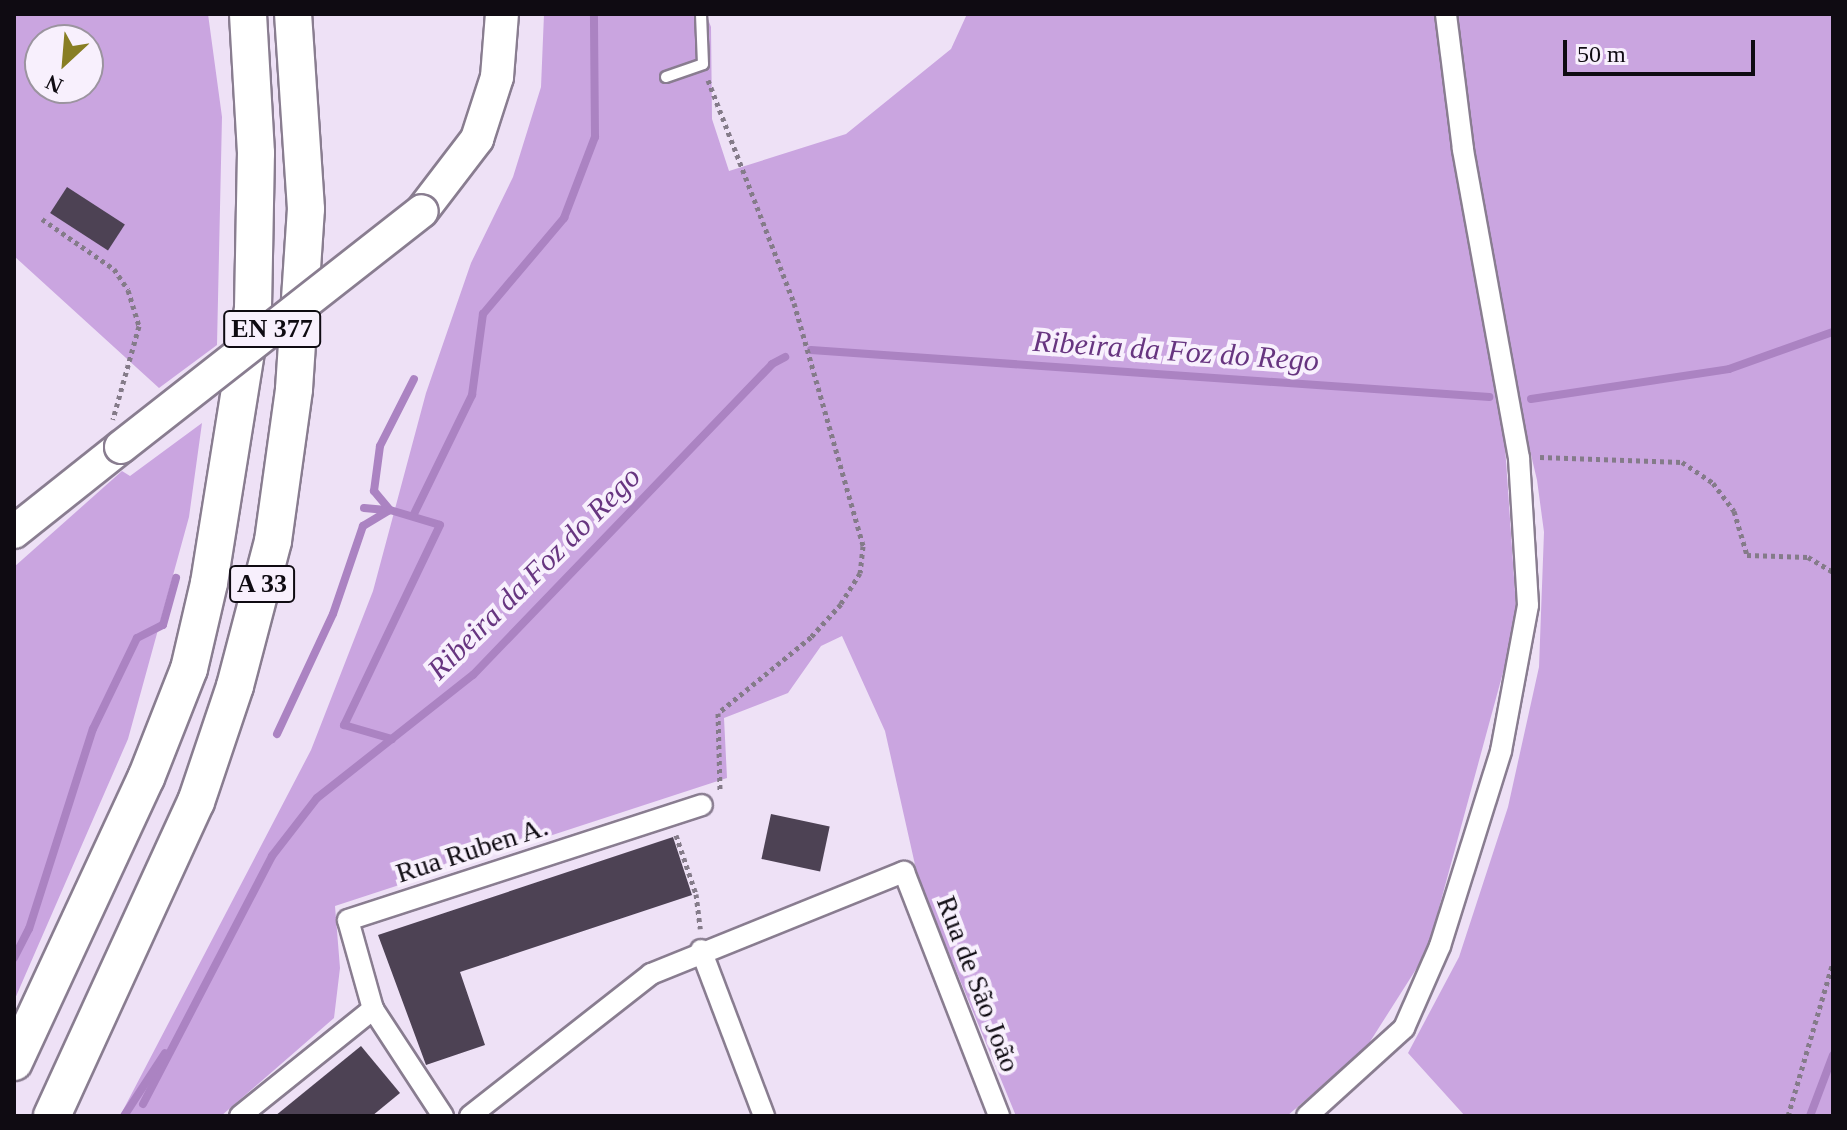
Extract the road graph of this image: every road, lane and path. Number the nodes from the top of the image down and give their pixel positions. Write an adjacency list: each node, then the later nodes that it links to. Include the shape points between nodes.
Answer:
1 (248, 14): 18 (highway, A 33, via 256,153 253,308 209,583 189,669 146,778)
2 (293, 14): 19 (highway, A 33, via 306,209 294,389 273,541 235,686 196,802)
3 (502, 14): 9 (main road, EN 377, bridge, via 497,77 477,139 422,211)
4 (701, 14): 6 (lane)
5 (1446, 14): 10 (street, via 1463,149)
6 (703, 64): 7 (lane); 13 (path, via 794,303 863,546 860,573 841,604 811,637 718,713 721,799)
7 (666, 77)
8 (42, 219): 9 (path, via 114,269 128,290 139,326)
9 (111, 455): 11 (main road, EN 377)
10 (1519, 458): 12 (path, via 1570,455 1682,462 1713,483 1734,511 1747,555 1808,557); 25 (street, via 1528,605 1501,751 1440,946 1404,1028)
11 (14, 532)
12 (1833, 572)
13 (702, 805): 17 (street, Rua Ruben A., via 348,920)
14 (685, 860): 15 (path, via 696,894)
15 (701, 950): 22 (street, via 651,974); 23 (street); 24 (street, Rua de São João, via 904,872)
16 (1833, 962): 26 (path)
17 (373, 1009): 20 (street); 21 (street, Rua Ruben A.)
18 (14, 1062)
19 (52, 1116)
20 (240, 1116)
21 (443, 1116)
22 (470, 1116)
23 (764, 1116)
24 (999, 1116)
25 (1307, 1116)
26 (1788, 1116)

